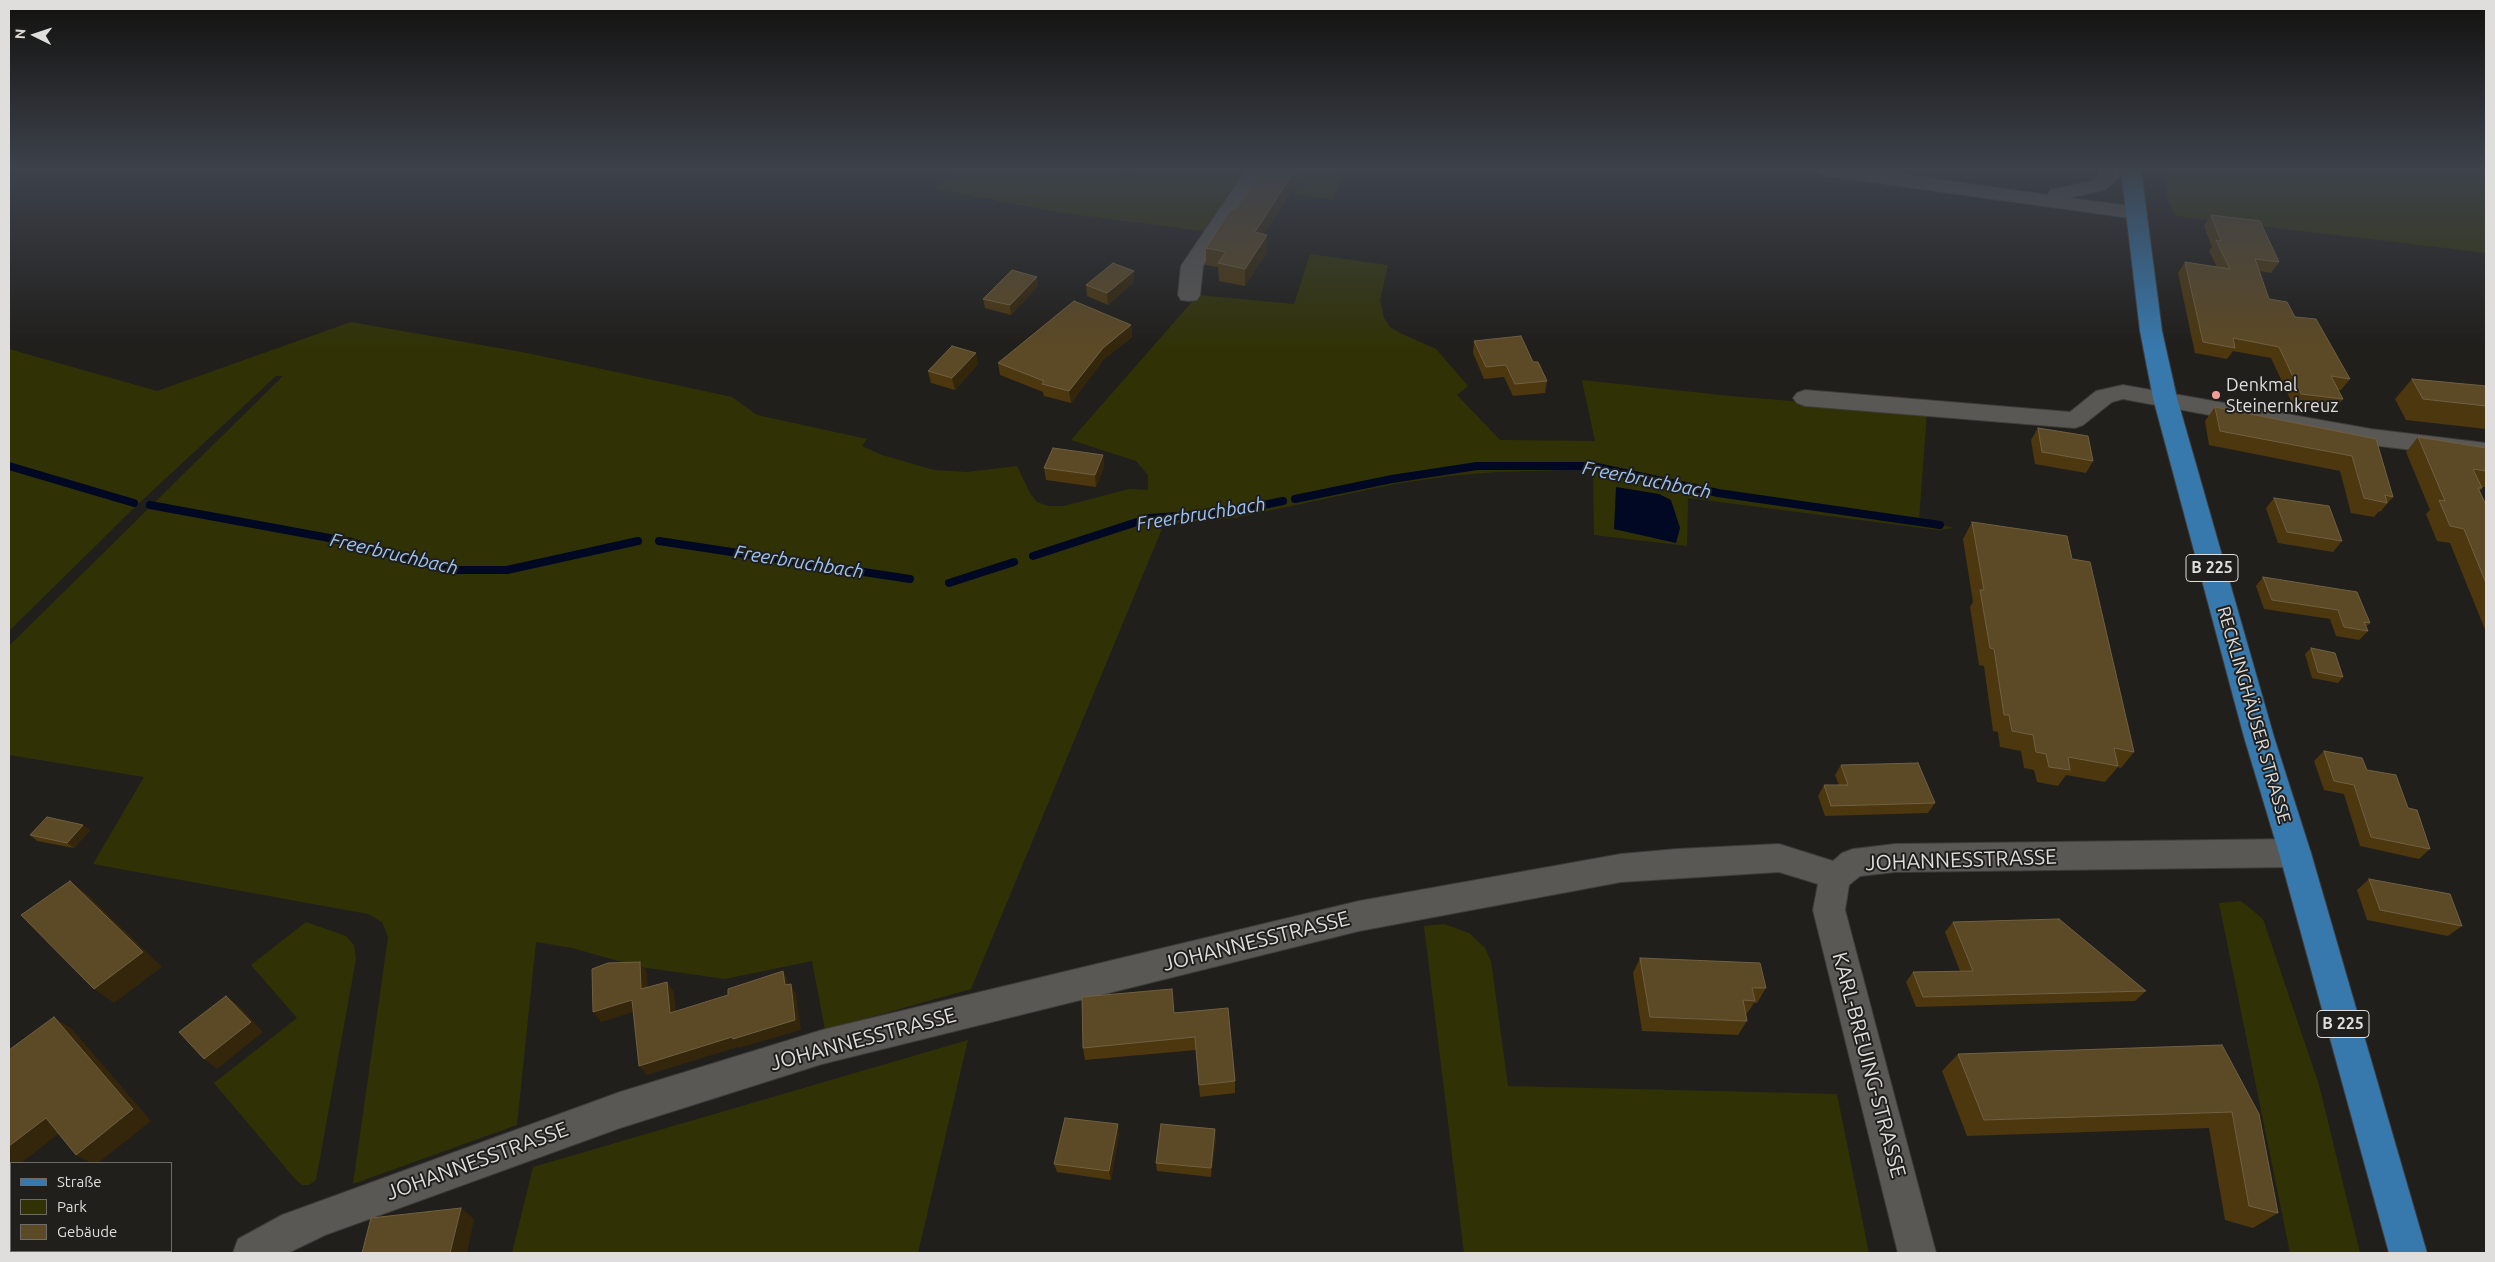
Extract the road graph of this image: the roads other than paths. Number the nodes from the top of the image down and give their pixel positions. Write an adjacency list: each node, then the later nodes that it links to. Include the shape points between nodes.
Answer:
1 (1217, 229): 3 (street, via 1192,266)
2 (2139, 229): 5 (main road, RECKLINGHÄUSER STRASSE / B 225, via 2150,331)
3 (1189, 295)
4 (1806, 398): 5 (street, via 2075,420 2104,396 2123,392)
5 (2165, 398): 6 (street, via 2371,437); 7 (main road, RECKLINGHÄUSER STRASSE / B 225, via 2259,737)
6 (2486, 451)
7 (2295, 853): 8 (street, JOHANNESSTRASSE, via 1895,858 1853,863); 11 (main road, RECKLINGHÄUSER STRASSE / B 225)
8 (1837, 876): 9 (street, JOHANNESSTRASSE, via 1779,858 1677,863 1621,868 1359,916 822,1047 620,1110 353,1206 295,1228); 10 (street, KARL-BREUING-STRASSE, via 1831,890 1829,910)
9 (252, 1253)
10 (1916, 1253)
11 (2408, 1253)

